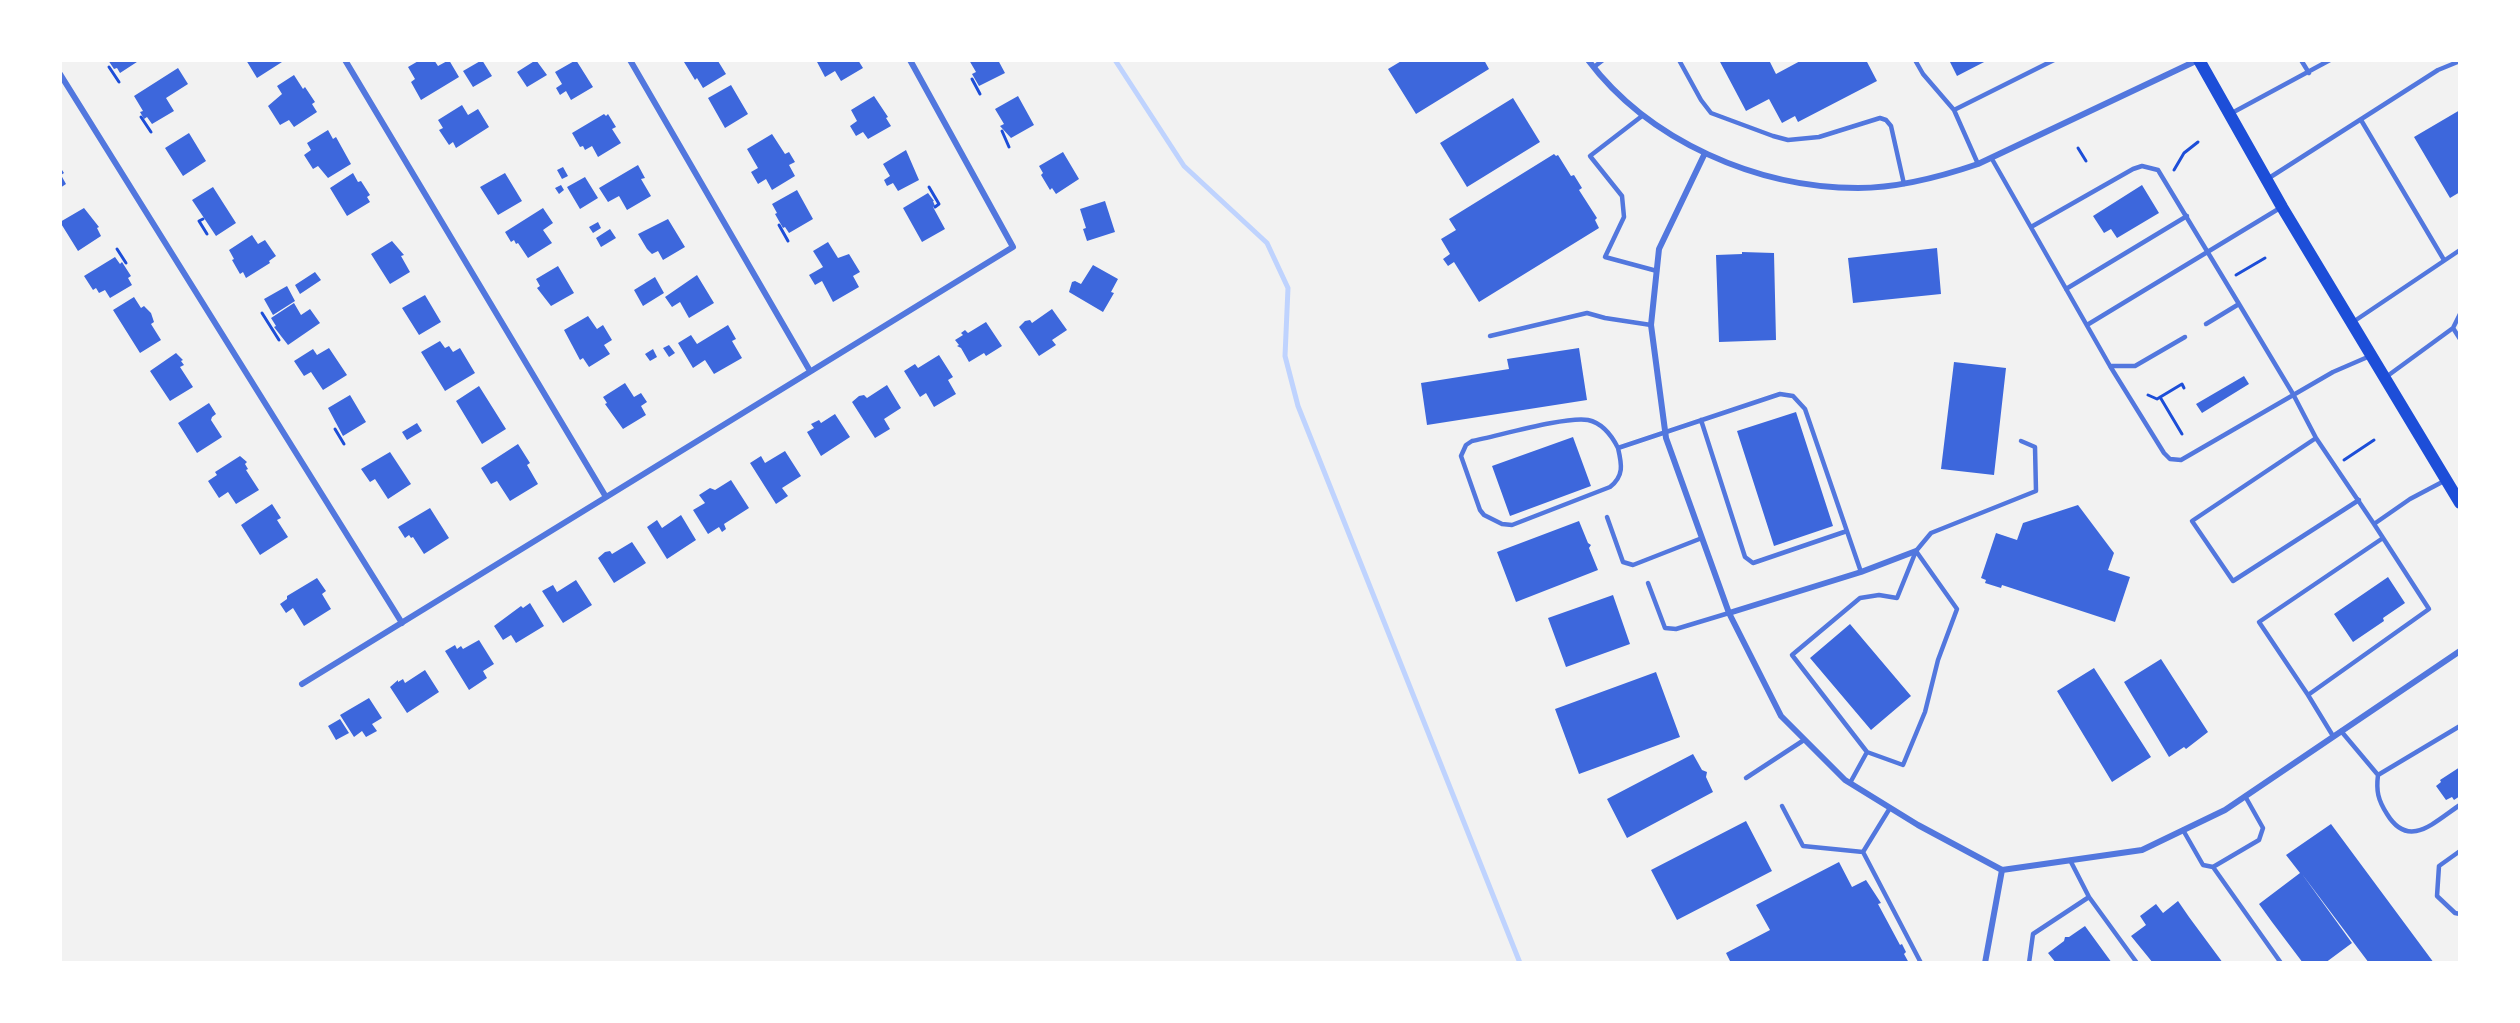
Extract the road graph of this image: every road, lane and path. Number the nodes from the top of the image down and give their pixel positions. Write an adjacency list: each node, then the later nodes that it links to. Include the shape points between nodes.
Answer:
1 (345, 60): 86 (street)
2 (630, 60): 69 (street)
3 (910, 60): 69 (street, via 1013,247)
4 (1588, 60): 14 (street)
5 (1604, 60): 14 (lane)
6 (1679, 60): 36 (lane, via 1711,112 1788,140 1819,137 1880,118 1886,120 1891,126)
7 (1915, 60): 20 (lane)
8 (2054, 60): 20 (lane)
9 (2199, 60): 21 (main road); 31 (street)
10 (2301, 60): 15 (lane)
11 (2330, 60): 15 (lane)
12 (2460, 61): 24 (lane, via 2438,69)
13 (110, 67): 18 (path)
14 (1593, 68): 22 (street)
15 (2308, 73): 21 (lane)
16 (60, 74): 98 (street)
17 (972, 79): 19 (path)
18 (119, 82)
19 (980, 94)
20 (1954, 110): 33 (lane)
21 (2230, 114): 35 (main road)
22 (1642, 116): 30 (street); 52 (lane, via 1590,156 1622,196 1624,217 1605,257)
23 (141, 117): 26 (path)
24 (2361, 120): 35 (lane); 50 (lane)
25 (1002, 131): 28 (path)
26 (151, 132)
27 (2198, 142): 34 (path, via 2184,153)
28 (1009, 147)
29 (2078, 148): 32 (path)
30 (1705, 153): 36 (street, via 1774,178 1858,188); 52 (street, via 1659,249)
31 (1992, 159): 33 (street); 43 (lane)
32 (2086, 161)
33 (1978, 164): 36 (street)
34 (2174, 170)
35 (2266, 179): 39 (main road)
36 (1904, 184)
37 (929, 187): 38 (path, via 939,204)
38 (935, 207)
39 (2282, 207): 48 (lane); 59 (main road)
40 (2187, 216): 43 (lane, via 2158,170 2142,166); 48 (lane); 54 (lane)
41 (203, 219): 44 (path, via 199,221)
42 (779, 225): 45 (path)
43 (2031, 227): 54 (lane)
44 (207, 234)
45 (788, 241)
46 (117, 249): 51 (path)
47 (2460, 250): 50 (lane)
48 (2208, 251): 55 (lane); 61 (lane)
49 (2265, 258): 53 (path)
50 (2444, 260): 59 (lane)
51 (126, 263)
52 (1657, 271): 60 (street)
53 (2236, 275)
54 (2066, 289): 61 (lane)
55 (2239, 304): 58 (lane); 72 (lane)
56 (262, 313): 65 (path)
57 (2460, 314): 62 (lane)
58 (2206, 324)
59 (2351, 324): 67 (main road)
60 (1651, 325): 63 (lane, via 1587,313); 77 (street)
61 (2087, 325): 68 (lane)
62 (2453, 328): 66 (lane); 70 (lane)
63 (1490, 336)
64 (2185, 337): 68 (lane, via 2135,366)
65 (279, 339)
66 (2460, 339)
67 (2370, 356): 70 (main road); 72 (lane)
68 (2110, 366): 72 (lane, via 2170,459 2190,456)
69 (810, 371): 86 (street)
70 (2384, 379): 85 (main road)
71 (2184, 388): 74 (path, via 2182,384)
72 (2293, 394): 79 (lane)
73 (2148, 396): 74 (path)
74 (2160, 397): 78 (path)
75 (1701, 420): 77 (lane); 91 (lane, via 1780,394 1793,396 1805,409); 91 (lane, via 1745,557 1753,563)
76 (335, 429): 82 (path)
77 (1666, 432): 83 (lane); 92 (street)
78 (2182, 434)
79 (2316, 438): 87 (lane); 87 (lane, via 2192,521 2233,581)
80 (2374, 440): 84 (path)
81 (2021, 441): 94 (lane, via 2035,447 2036,491 1931,533)
82 (344, 444)
83 (1617, 448): 83 (lane, via 1597,424 1575,419 1472,441 1461,456 1480,510 1495,521 1512,525 1610,487 1622,472)
84 (2344, 460)
85 (2446, 480): 88 (main road); 90 (lane)
86 (606, 497): 98 (street)
87 (2359, 500): 90 (lane)
88 (2460, 503)
89 (1607, 517): 92 (lane, via 1623,562 1628,565)
90 (2374, 524): 93 (lane)
91 (1847, 531): 95 (lane)
92 (1702, 538): 97 (street)
93 (2383, 538): 101 (lane, via 2429,609); 101 (lane, via 2259,622)
94 (1916, 551): 95 (street); 106 (lane, via 1957,609 1904,765); 106 (lane, via 1897,598 1860,598 1792,655)
95 (1861, 572): 97 (street)
96 (1648, 583): 97 (lane, via 1665,628 1677,629)
97 (1729, 613): 105 (street, via 1781,716)
98 (402, 623): 100 (street)
99 (2460, 651): 103 (street)
100 (302, 684)
101 (2307, 695): 104 (lane)
102 (2460, 726): 107 (lane)
103 (2341, 731): 104 (street); 107 (lane)
104 (2333, 736): 110 (street)
105 (1804, 740): 108 (lane); 109 (street)
106 (1867, 752): 109 (lane)
107 (2378, 775): 111 (lane, via 2376,792 2395,827 2404,832 2417,832)
108 (1746, 778)
109 (1850, 783): 113 (street)
110 (2244, 796): 114 (street); 118 (lane, via 2263,828 2259,840)
111 (2460, 805)
112 (1782, 806): 116 (lane, via 1803,846)
113 (1890, 808): 116 (lane); 119 (street)
114 (2183, 830): 117 (street, via 2142,850); 118 (lane, via 2202,865)
115 (2460, 851): 121 (lane, via 2439,866 2437,896 2455,914)
116 (1863, 852): 122 (lane)
117 (2070, 860): 119 (street); 120 (lane)
118 (2213, 867): 126 (lane)
119 (2002, 870): 123 (street)
120 (2089, 897): 124 (lane, via 2033,934); 125 (lane)
121 (2460, 914)
122 (1921, 963)
123 (1985, 963)
124 (2029, 963)
125 (2137, 963)
126 (2281, 963)

